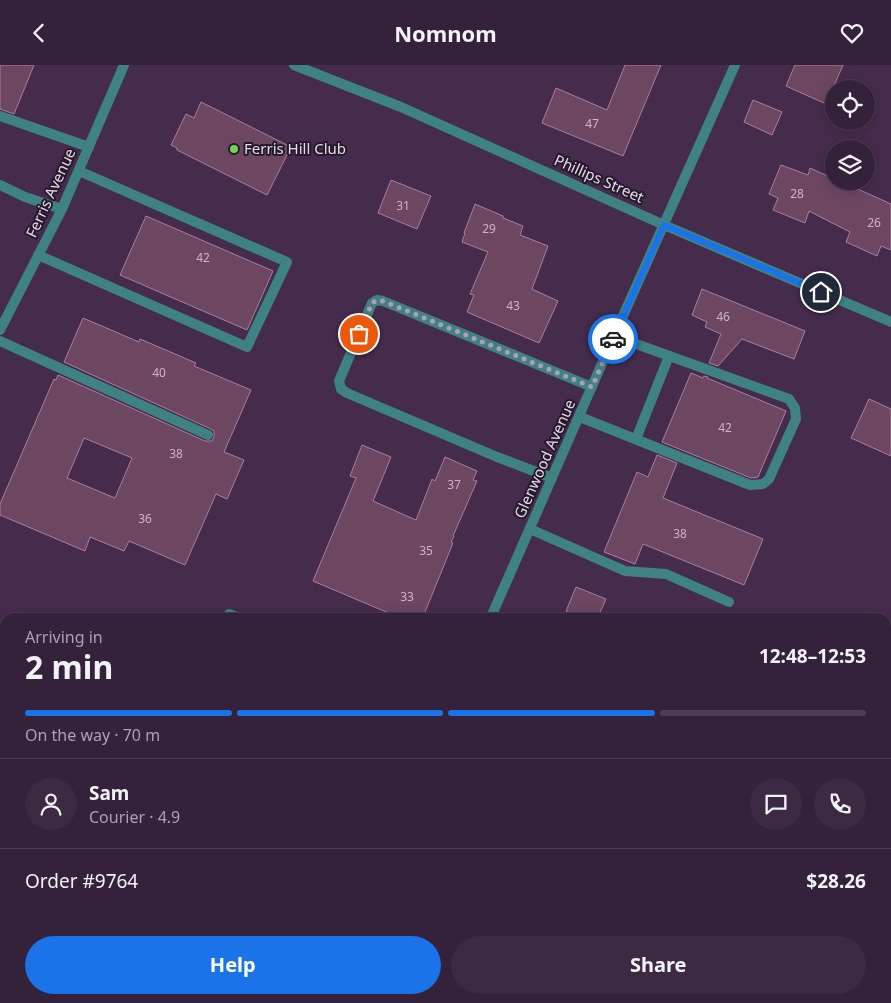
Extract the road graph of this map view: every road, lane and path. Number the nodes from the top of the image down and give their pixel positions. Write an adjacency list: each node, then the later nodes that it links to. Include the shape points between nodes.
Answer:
1 (124, 65): 5 (street, Ferris Avenue)
2 (294, 65): 9 (street, Phillips Street, via 401,107)
3 (735, 65): 9 (street, Glenwood Avenue)
4 (0, 116): 5 (street)
5 (89, 147): 6 (street, Ferris Avenue)
6 (79, 171): 8 (street, Ferris Avenue); 10 (street, via 286,262 247,347)
7 (0, 185): 8 (street)
8 (62, 209): 10 (street, Ferris Avenue)
9 (664, 225): 11 (street, Phillips Street); 13 (street, Glenwood Avenue)
10 (38, 255): 12 (street, Ferris Avenue)
11 (891, 322)
12 (0, 330)
13 (614, 336): 15 (street); 16 (street, Glenwood Avenue)
14 (0, 341): 18 (street)
15 (669, 356): 19 (street); 19 (street, via 789,399 795,408 796,419 769,479 763,484 750,485)
16 (592, 387): 17 (street, Glenwood Avenue); 20 (street, via 383,301 372,303 339,381 341,389)
17 (580, 417): 19 (street); 20 (street, Glenwood Avenue)
18 (208, 435)
19 (636, 439)
20 (552, 478): 21 (street, Glenwood Avenue)
21 (530, 529): 22 (street, via 625,571 666,574); 23 (street, Glenwood Avenue)
22 (729, 602)
23 (493, 613)

